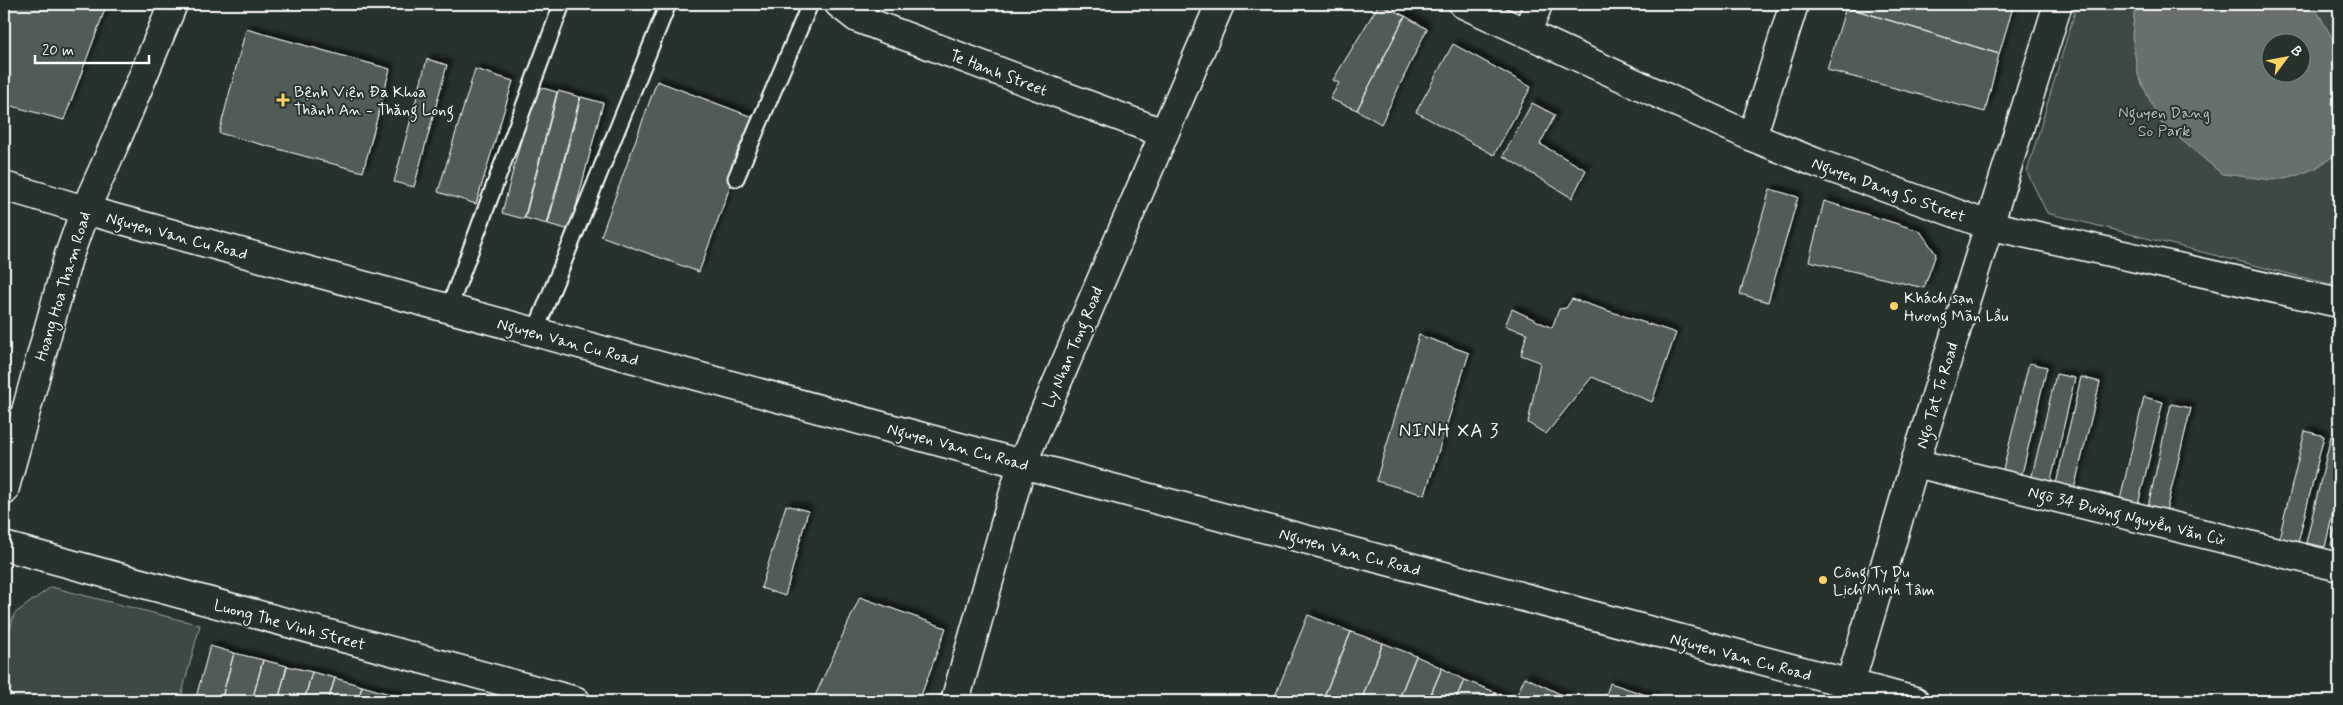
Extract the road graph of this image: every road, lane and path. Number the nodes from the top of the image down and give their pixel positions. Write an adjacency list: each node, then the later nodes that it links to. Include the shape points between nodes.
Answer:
1 (173, 4): 16 (street, Hoang Hoa Tham Road)
2 (562, 4): 19 (lane)
3 (668, 4): 20 (lane)
4 (810, 4): 14 (lane)
5 (839, 4): 12 (street, Te Hanh Street, via 857,18)
6 (1220, 4): 12 (street, Ly Nhan Tong Road)
7 (1463, 4): 11 (street, Nguyen Dang So Street)
8 (1538, 4): 11 (street)
9 (1794, 4): 13 (street)
10 (2058, 4): 17 (street, Ngo Tat To Road)
11 (1527, 33): 13 (street, Nguyen Dang So Street)
12 (1163, 133): 22 (street, Ly Nhan Tong Road)
13 (1752, 137): 17 (street, Nguyen Dang So Street)
14 (736, 178)
15 (4, 186): 16 (street, Nguyen Van Cu Road)
16 (85, 210): 19 (street, Nguyen Van Cu Road); 23 (street, Hoang Hoa Tham Road, via 68,258)
17 (1988, 225): 18 (street, Nguyen Dang So Street); 21 (street, Ngo Tat To Road)
18 (2339, 302)
19 (448, 308): 20 (street, Nguyen Van Cu Road)
20 (535, 332): 22 (street, Nguyen Van Cu Road)
21 (1915, 463): 25 (street, Ngõ 34 Đường Nguyễn Văn Cừ); 26 (street, Ngo Tat To Road)
22 (1022, 464): 26 (street, Nguyen Van Cu Road); 28 (street, Ly Nhan Tong Road)
23 (4, 492)
24 (4, 546): 27 (street, Luong The Vinh Street)
25 (2339, 567)
26 (1848, 693): 29 (street, Nguyen Van Cu Road)
27 (576, 701)
28 (956, 701)
29 (1915, 701)

